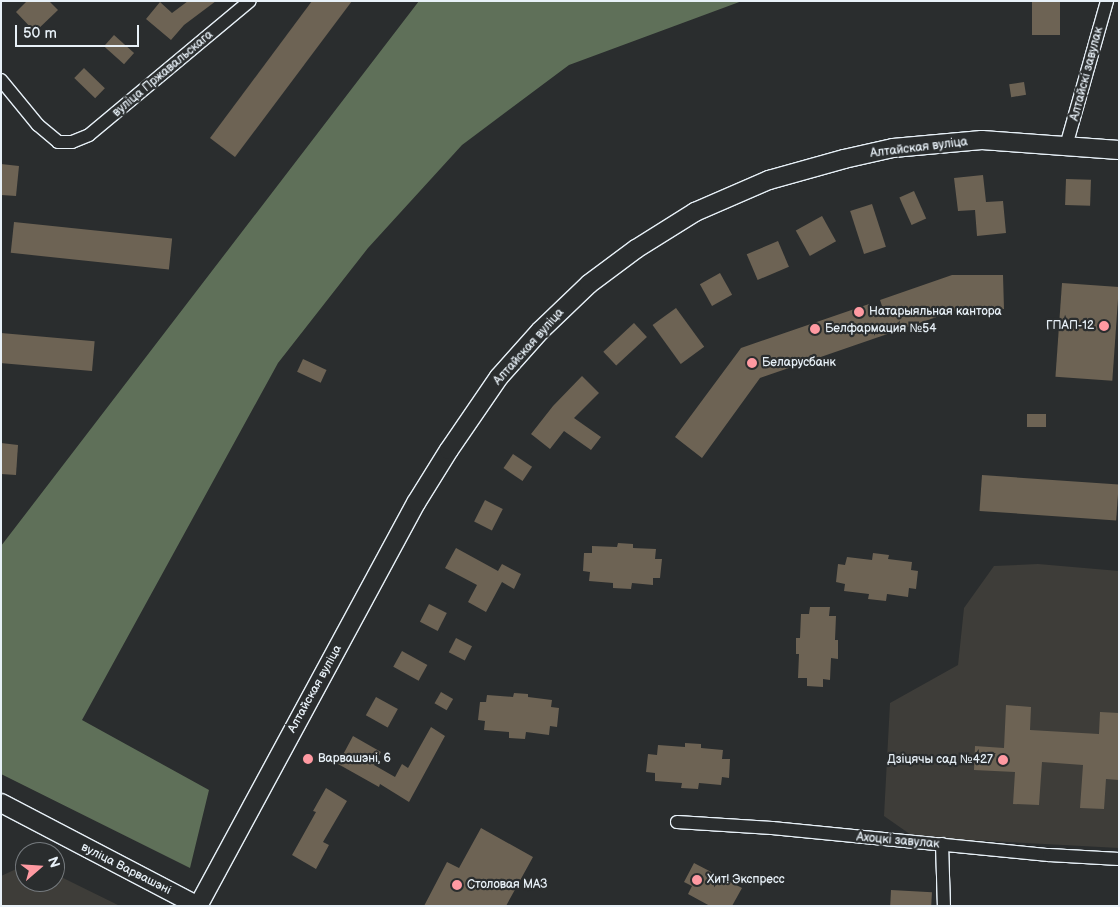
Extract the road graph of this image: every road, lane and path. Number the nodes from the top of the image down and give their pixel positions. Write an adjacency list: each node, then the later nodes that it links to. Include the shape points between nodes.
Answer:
1 (250, 1): 3 (street, вуліца Пржавальскага, via 89,135 72,142 58,142 51,137)
2 (1107, 1): 4 (street, Алтайскі завулак)
3 (1, 80)
4 (1066, 146): 5 (main road, Алтайская вуліца); 10 (main road, Алтайская вуліца, via 982,140 893,148 844,158 769,180 695,212 636,249 589,284 540,331 499,377 416,502)
5 (1119, 150)
6 (1, 803): 10 (main road, вуліца Варвашэні)
7 (677, 822): 8 (street, Ахоцкі завулак)
8 (942, 844): 9 (street, Ахоцкі завулак); 11 (street)
9 (1119, 859)
10 (198, 906)
11 (944, 906)

